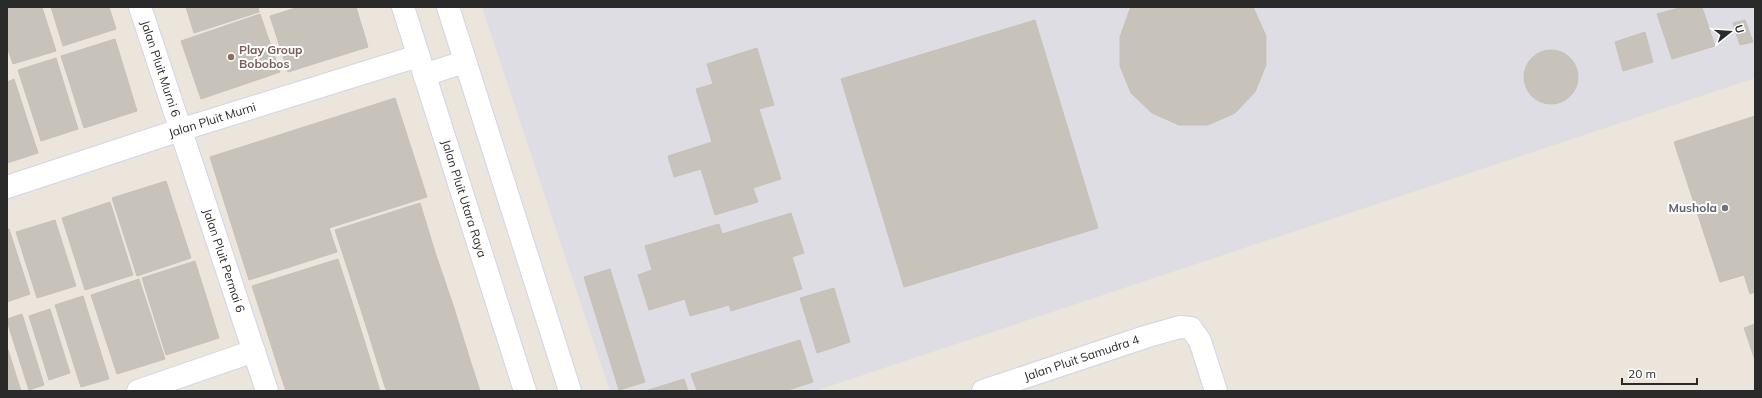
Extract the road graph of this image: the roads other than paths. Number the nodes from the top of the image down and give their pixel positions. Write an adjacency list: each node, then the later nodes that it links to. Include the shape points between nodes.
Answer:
1 (140, 7): 6 (street, Jalan Pluit Murni 6)
2 (403, 7): 5 (street, Jalan Pluit Utara Raya)
3 (448, 7): 4 (street)
4 (464, 62): 5 (street, Jalan Pluit Murni); 12 (street)
5 (421, 65): 6 (street, Jalan Pluit Murni); 11 (street, Jalan Pluit Utara Raya)
6 (180, 130): 7 (street, Jalan Pluit Murni); 8 (street, Jalan Pluit Permai 6)
7 (7, 187)
8 (254, 351): 9 (street); 10 (street, Jalan Pluit Permai 6)
9 (138, 391)
10 (267, 391)
11 (525, 391)
12 (570, 391)
13 (983, 391): 14 (street, Jalan Pluit Samudra 4, via 1180,327 1191,328 1200,341)
14 (1216, 391)

